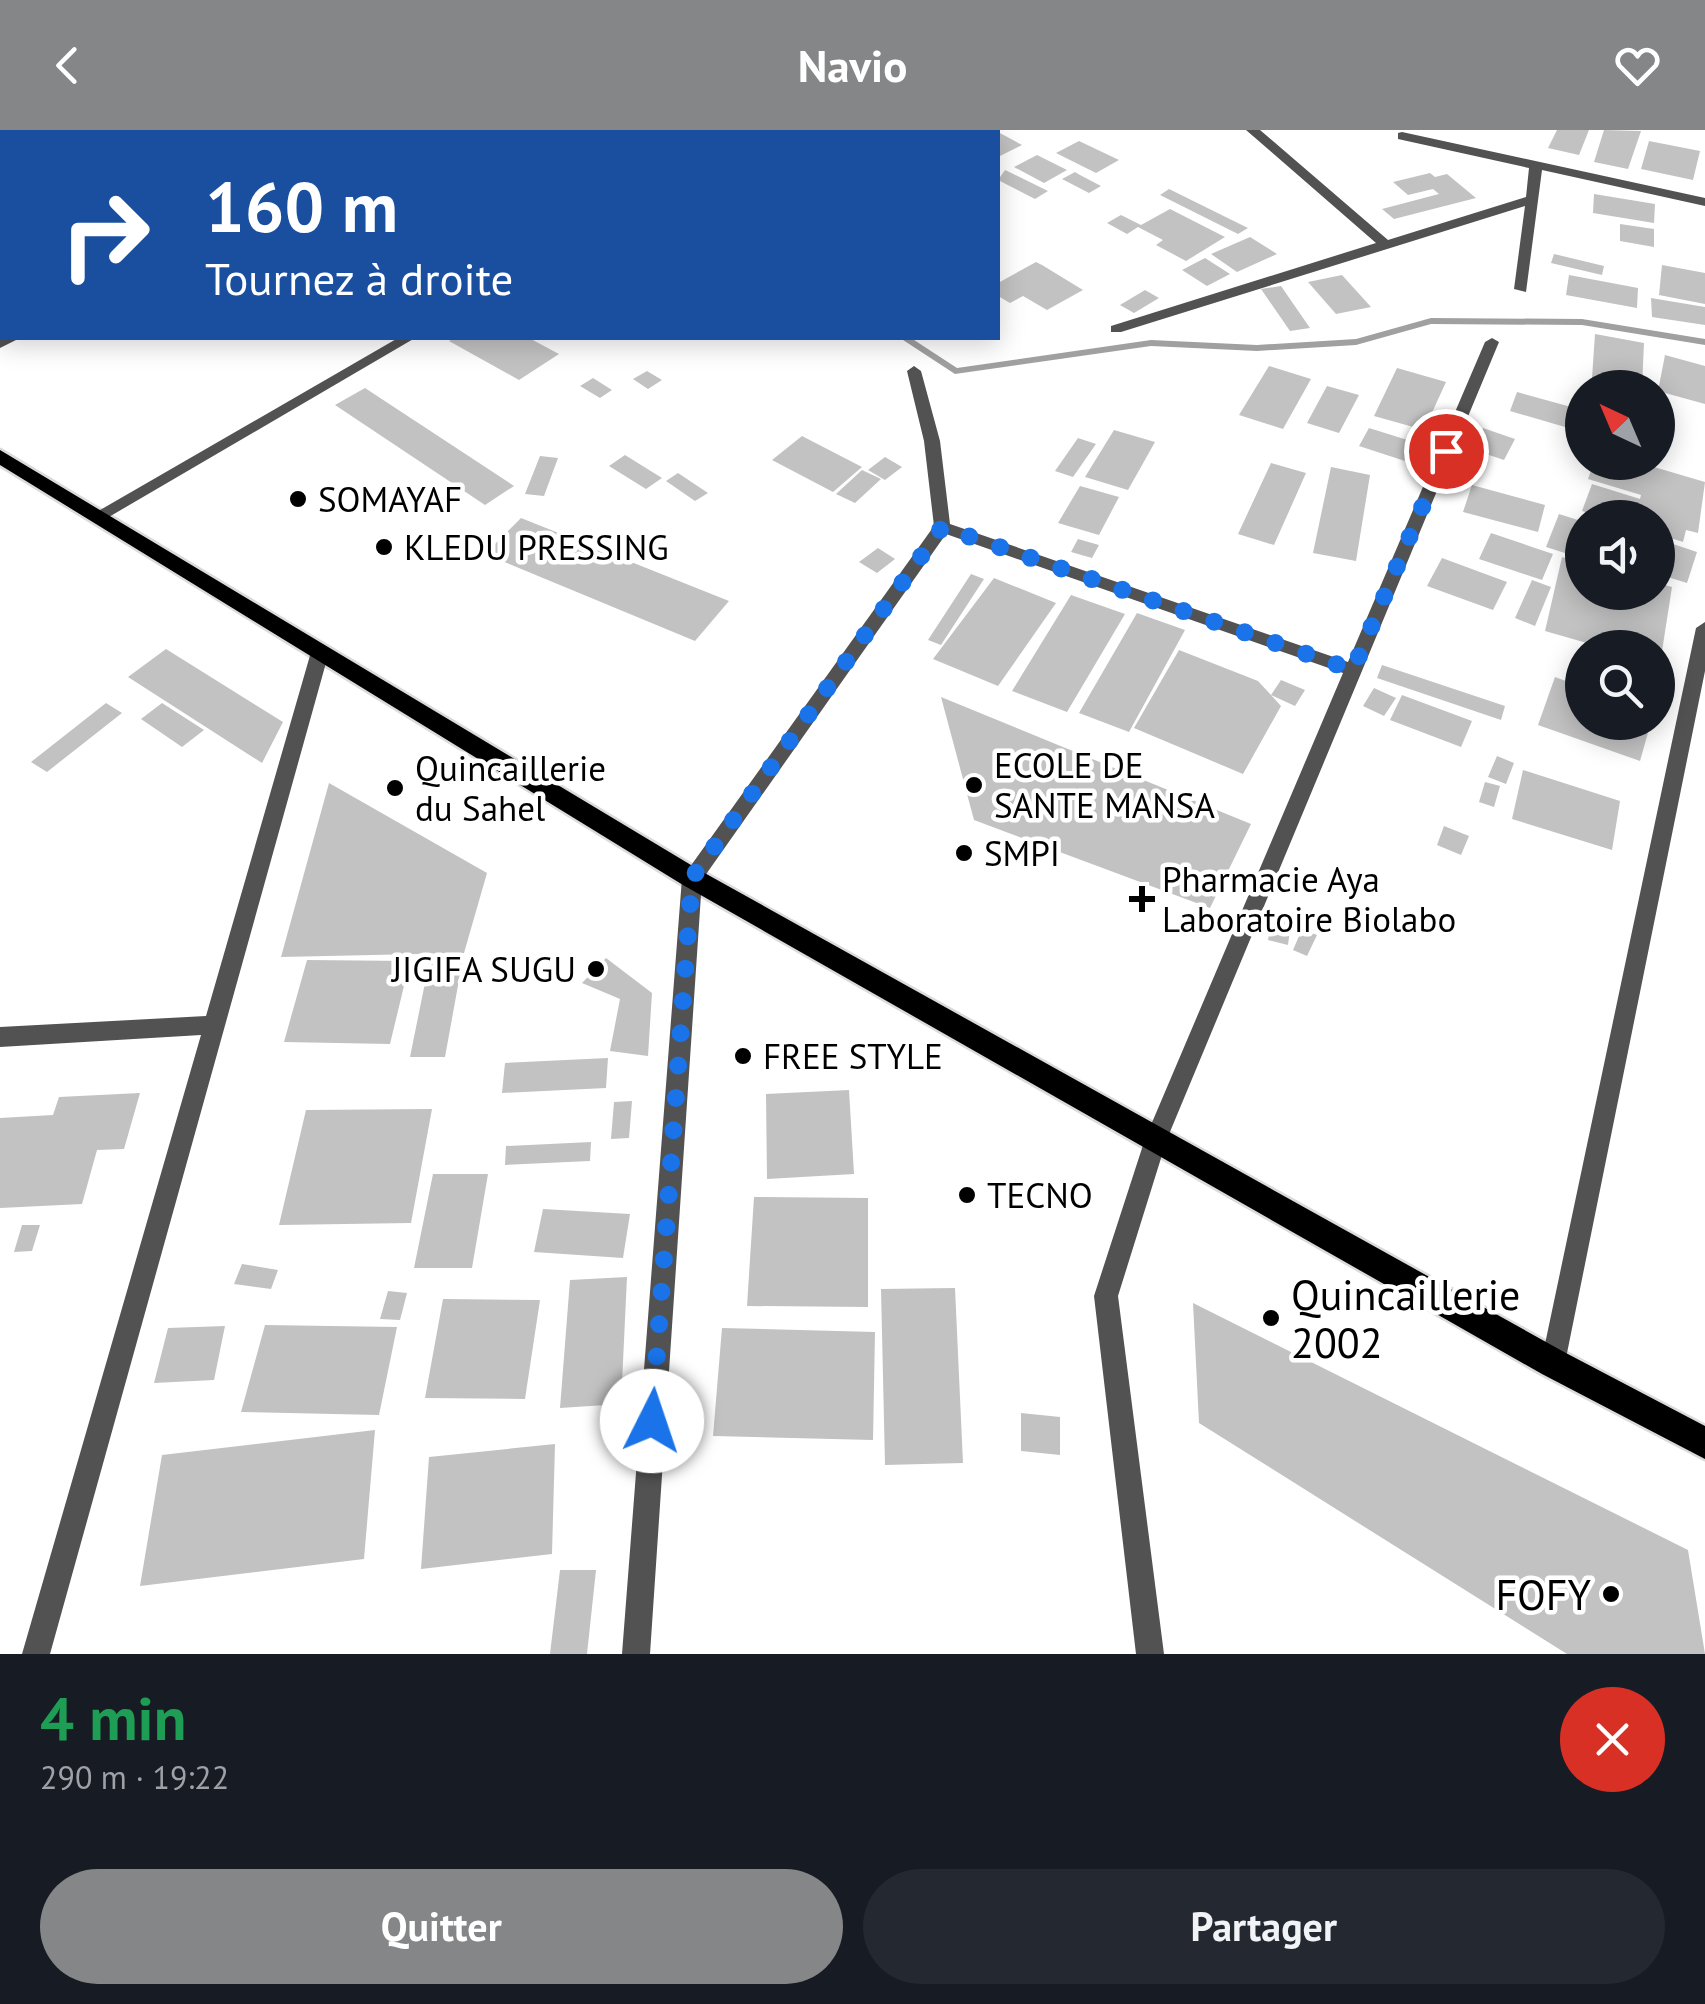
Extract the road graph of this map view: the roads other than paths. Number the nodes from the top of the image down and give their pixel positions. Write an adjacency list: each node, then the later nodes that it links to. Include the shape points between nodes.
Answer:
1 (1252, 130): 6 (street)
2 (1402, 136): 3 (street)
3 (1536, 166): 4 (street); 5 (street)
4 (1533, 199): 6 (street); 7 (street)
5 (1705, 202)
6 (1385, 244): 8 (street)
7 (1521, 290)
8 (1116, 329)
9 (405, 340): 13 (street)
10 (1492, 342): 17 (street)
11 (914, 371): 14 (street, via 932,441)
12 (0, 456): 13 (main road)
13 (96, 517): 16 (main road)
14 (942, 527): 17 (street); 18 (street)
15 (1705, 628): 22 (street)
16 (320, 652): 18 (main road); 19 (street)
17 (1353, 670): 21 (street)
18 (692, 878): 21 (main road); 25 (street)
19 (214, 1026): 20 (street); 24 (street)
20 (0, 1037)
21 (1156, 1139): 22 (main road); 26 (street, via 1106,1296)
22 (1553, 1363): 23 (main road)
23 (1705, 1443)
24 (36, 1654)
25 (636, 1654)
26 (1150, 1654)

